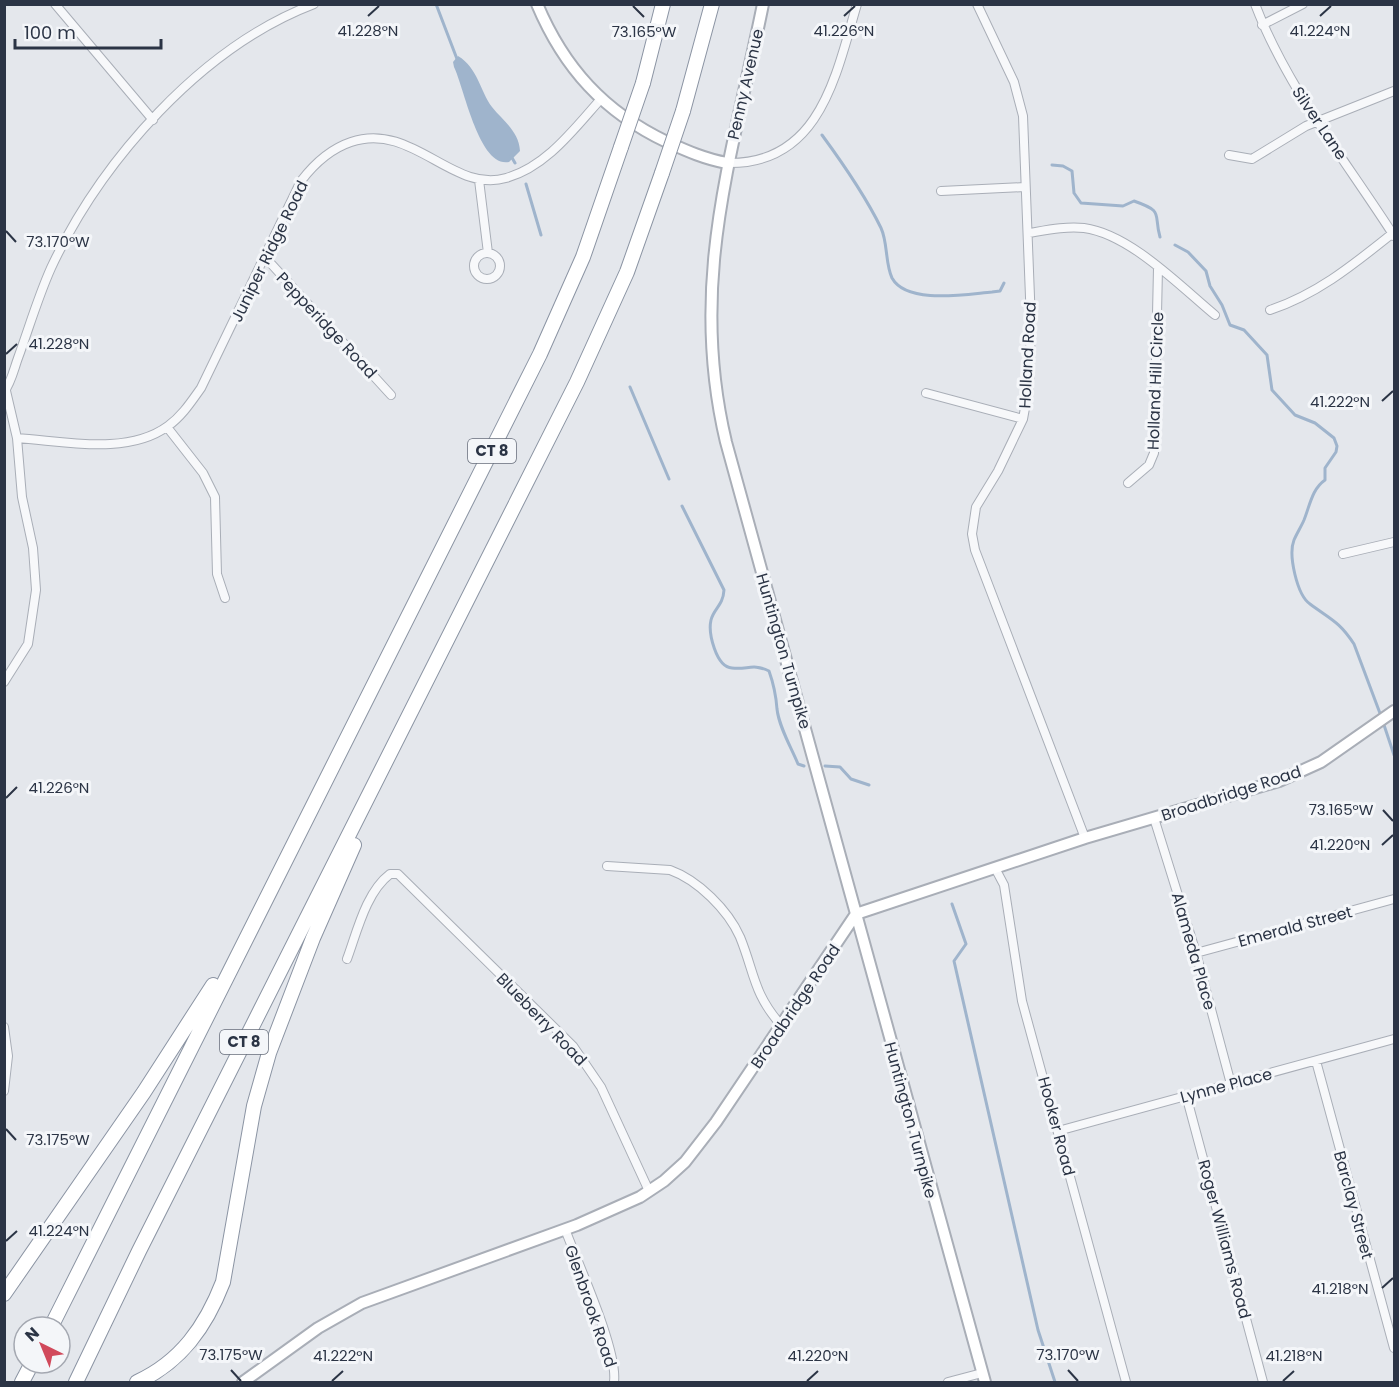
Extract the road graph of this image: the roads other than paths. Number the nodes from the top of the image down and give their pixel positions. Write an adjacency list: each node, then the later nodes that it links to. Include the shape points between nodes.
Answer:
1 (55, 4): 14 (street)
2 (314, 4): 14 (street, via 284,18 206,68)
3 (537, 4): 13 (main road, via 567,62)
4 (663, 4): 41 (highway, CT 8, bridge, via 643,84 596,224 550,332)
5 (712, 4): 39 (highway, CT 8, bridge, via 663,173 627,272 577,382)
6 (763, 4): 17 (main road, Penny Avenue)
7 (856, 4): 17 (street, via 837,72 813,122 772,155 745,163)
8 (977, 4): 19 (street, Holland Road, via 1020,99)
9 (1255, 4): 11 (street, Silver Lane)
10 (1303, 4): 11 (street)
11 (1262, 25): 15 (street, Silver Lane)
12 (1395, 91): 15 (street)
13 (600, 100): 17 (main road, via 649,133 696,155); 18 (street, via 546,157 507,178)
14 (153, 120): 28 (street, via 108,172 64,242)
15 (1319, 122): 16 (street, via 1252,159); 22 (street, Silver Lane)
16 (1228, 155)
17 (727, 163): 47 (main road, Huntington Turnpike, via 710,295 716,393 726,442)
18 (479, 180): 23 (street); 24 (street, Juniper Ridge Road, via 416,148 386,139 377,137 345,144 309,170)
19 (1025, 187): 20 (street); 21 (street, Holland Road)
20 (941, 191)
21 (1029, 233): 25 (street, via 1085,228 1127,246); 31 (street, Holland Road, via 1029,386)
22 (1394, 234): 26 (street, via 1312,293)
23 (488, 253)
24 (264, 256): 30 (street, Pepperidge Road); 32 (street, Juniper Ridge Road, via 201,388)
25 (1158, 268): 27 (street); 34 (street, Holland Hill Circle, via 1154,453 1149,465)
26 (1270, 310)
27 (1215, 315)
28 (5, 391): 33 (street)
29 (926, 393): 31 (street)
30 (391, 395)
31 (1023, 419): 43 (street, Holland Road, via 976,507 972,534)
32 (167, 427): 33 (street, Juniper Ridge Road, via 124,442); 37 (street, via 203,473 215,496 217,574)
33 (17, 438): 38 (street, via 36,590 28,644)
34 (1128, 483)
35 (1395, 542): 36 (street)
36 (1342, 555)
37 (225, 598)
38 (4, 682)
39 (416, 703): 64 (highway, CT 8); 65 (highway, via 389,775 313,938 269,1053 254,1106 223,1282 193,1339 163,1368)
40 (1395, 711): 42 (main road, Broadbridge Road, via 1305,770)
41 (309, 813): 60 (highway, via 210,991); 61 (highway, CT 8)
42 (1154, 818): 43 (main road, Broadbridge Road); 48 (street, Alameda Place)
43 (1085, 838): 45 (main road, Broadbridge Road)
44 (607, 866): 50 (street, via 670,870 704,891 739,935 753,982)
45 (995, 868): 47 (main road, Broadbridge Road); 57 (street, Hooker Road, via 1004,885 1022,1001)
46 (1395, 899): 48 (street, Emerald Street)
47 (856, 914): 50 (main road, Broadbridge Road); 63 (main road, Huntington Turnpike)
48 (1196, 953): 54 (street, Alameda Place)
49 (347, 959): 58 (street, Blueberry Road, via 378,888 390,874 398,874 573,1046 601,1087)
50 (781, 1025): 58 (main road, Broadbridge Road, via 699,1146 674,1173)
51 (4, 1027): 55 (street, via 8,1056)
52 (1395, 1039): 53 (street, Lynne Place)
53 (1316, 1061): 54 (street, Lynne Place); 62 (street, Barclay Street)
54 (1232, 1084): 56 (street, Lynne Place)
55 (4, 1091)
56 (1186, 1095): 57 (street, Lynne Place); 70 (street, Roger Williams Road)
57 (1058, 1131): 69 (street, Hooker Road)
58 (649, 1191): 59 (main road, Broadbridge Road)
59 (565, 1229): 66 (main road, Broadbridge Road, via 362,1303 318,1328); 67 (street, Glenbrook Road, via 610,1349)
60 (4, 1293)
61 (57, 1315)
62 (1395, 1348)
63 (983, 1378): 68 (street)
64 (76, 1383)
65 (137, 1383)
66 (243, 1383)
67 (614, 1383)
68 (948, 1383)
69 (1126, 1383)
70 (1263, 1383)

